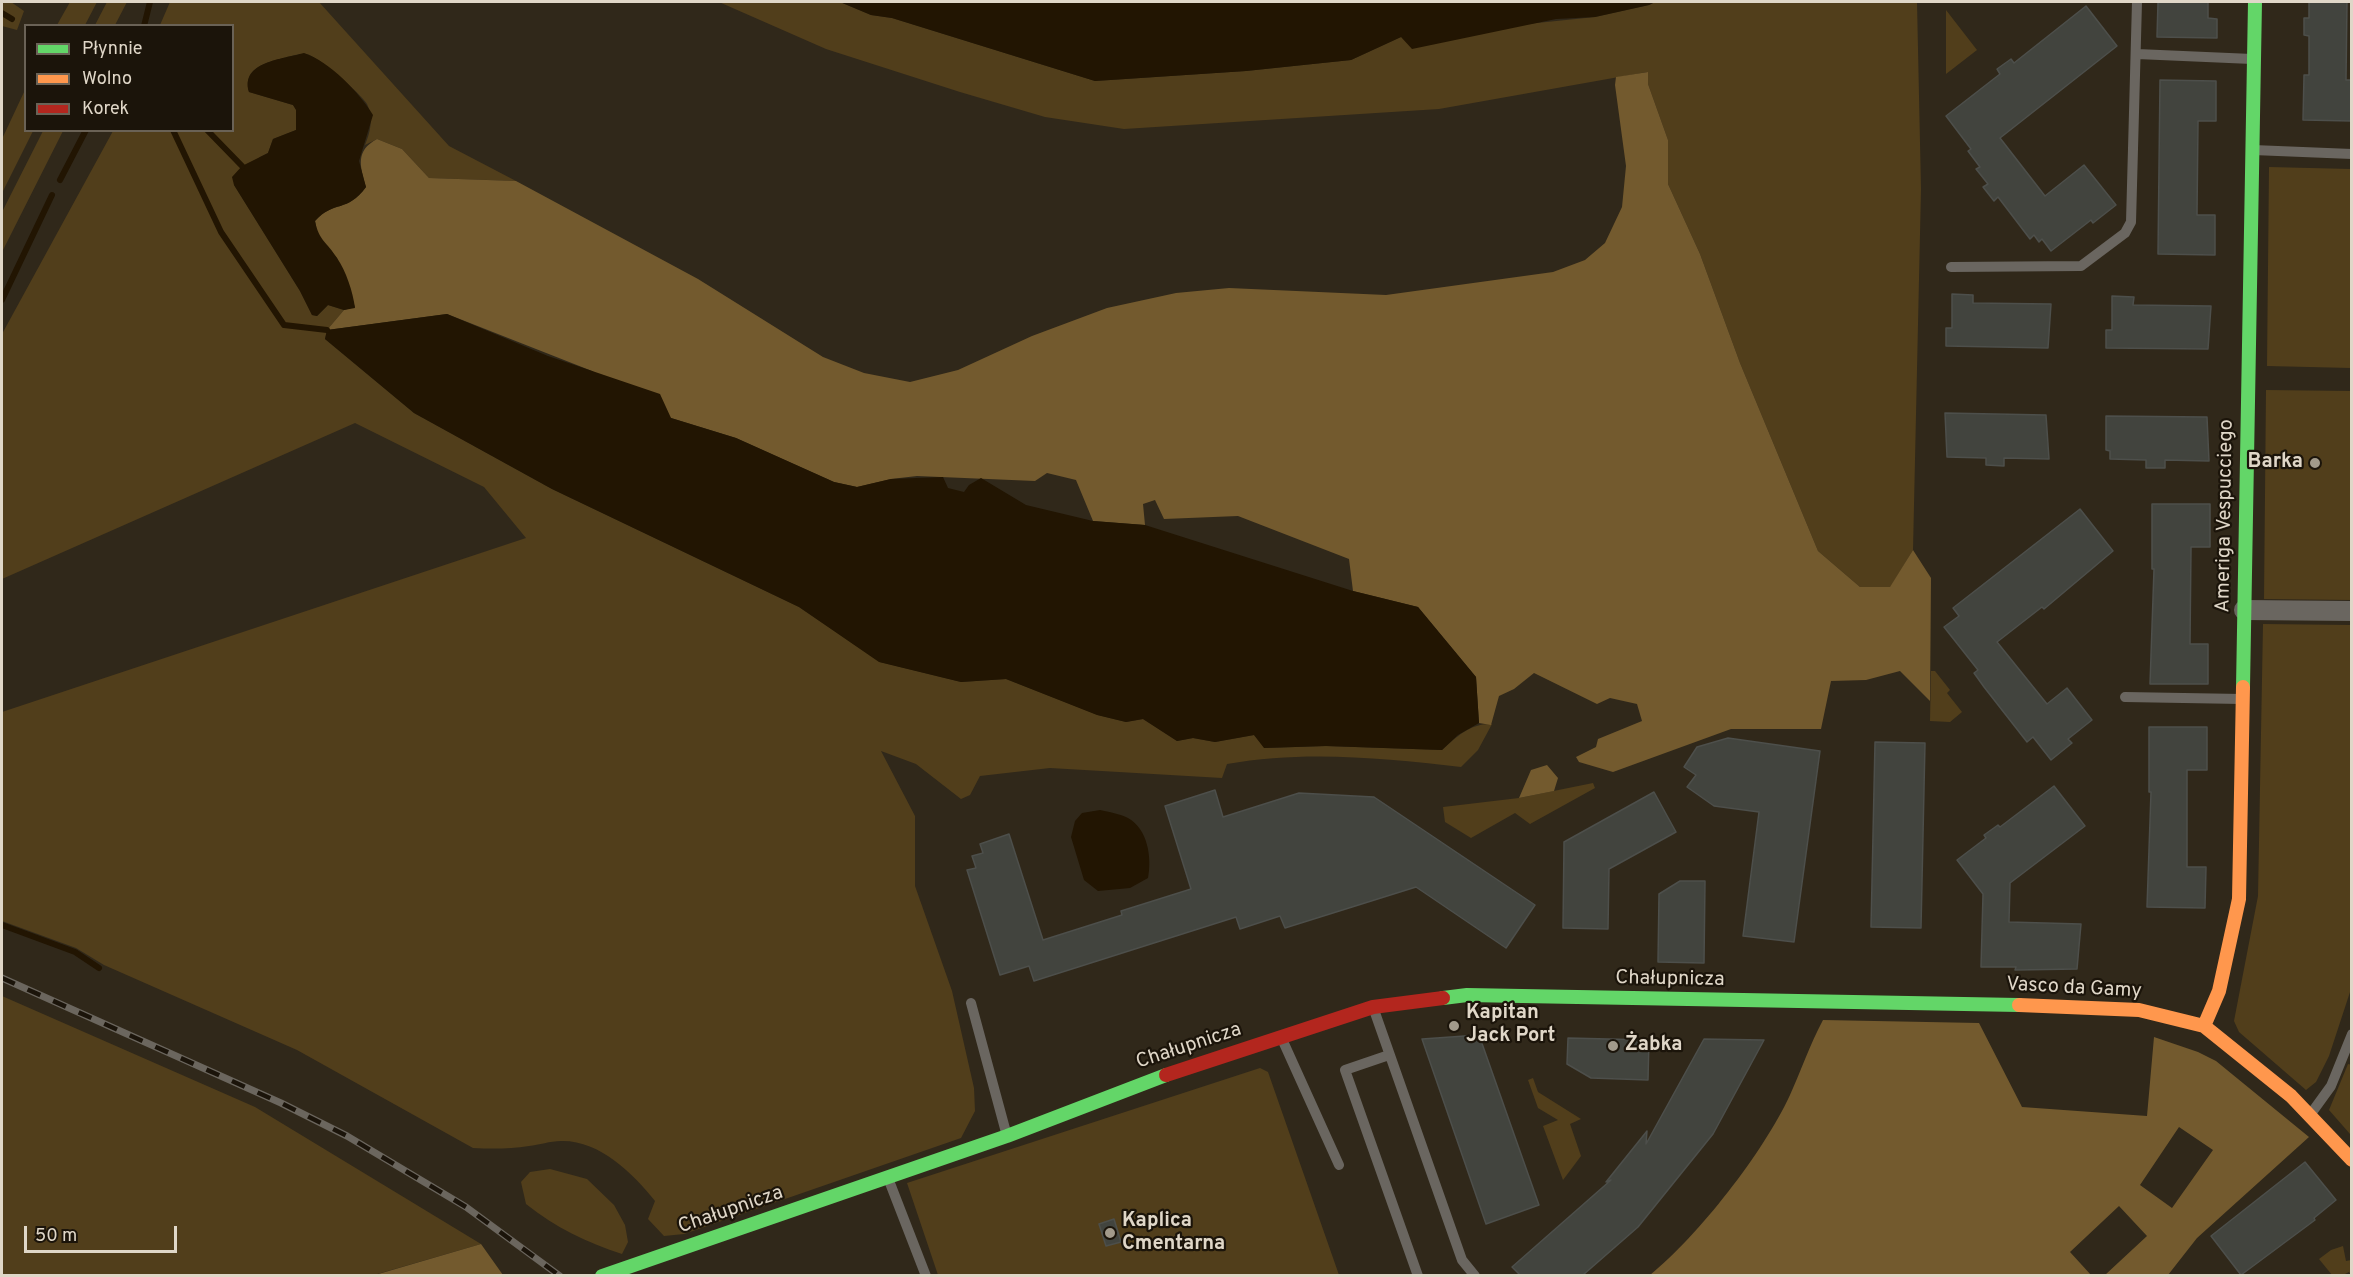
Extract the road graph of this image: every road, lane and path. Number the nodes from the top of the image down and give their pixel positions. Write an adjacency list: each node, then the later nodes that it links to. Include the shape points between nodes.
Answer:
1 (2137, 2): 3 (lane)
2 (2255, 2): 4 (street, Ameriga Vespucciego)
3 (2137, 54): 4 (lane); 7 (lane, via 2132,222 2125,233 2081,266)
4 (2253, 58): 5 (street, Ameriga Vespucciego)
5 (2253, 150): 6 (lane); 8 (street, Ameriga Vespucciego)
6 (2352, 154)
7 (1950, 267)
8 (2244, 610): 9 (street); 11 (street, Ameriga Vespucciego)
9 (2352, 611)
10 (2125, 697): 11 (lane)
11 (2242, 699): 15 (street, Ameriga Vespucciego, via 2239,899 2219,991)
12 (1813, 1001): 14 (street, Chałupnicza, via 1467,995); 15 (street, Vasco da Gamy, via 2100,1007 2139,1010)
13 (971, 1003): 20 (lane)
14 (1373, 1007): 17 (street, Chałupnicza); 18 (lane)
15 (2204, 1026): 19 (street, Vasco da Gamy)
16 (2352, 1034): 19 (lane, via 2331,1086)
17 (1282, 1038): 20 (street, Chałupnicza, via 1124,1089); 22 (lane)
18 (1389, 1055): 26 (lane, via 1345,1070); 27 (lane, via 1462,1260)
19 (2310, 1115): 21 (street, Vasco da Gamy)
20 (1007, 1136): 23 (street, Chałupnicza)
21 (2352, 1160)
22 (1339, 1165)
23 (888, 1177): 24 (street, Chałupnicza); 25 (lane)
24 (602, 1275)
25 (926, 1275)
26 (1418, 1275)
27 (1475, 1275)

